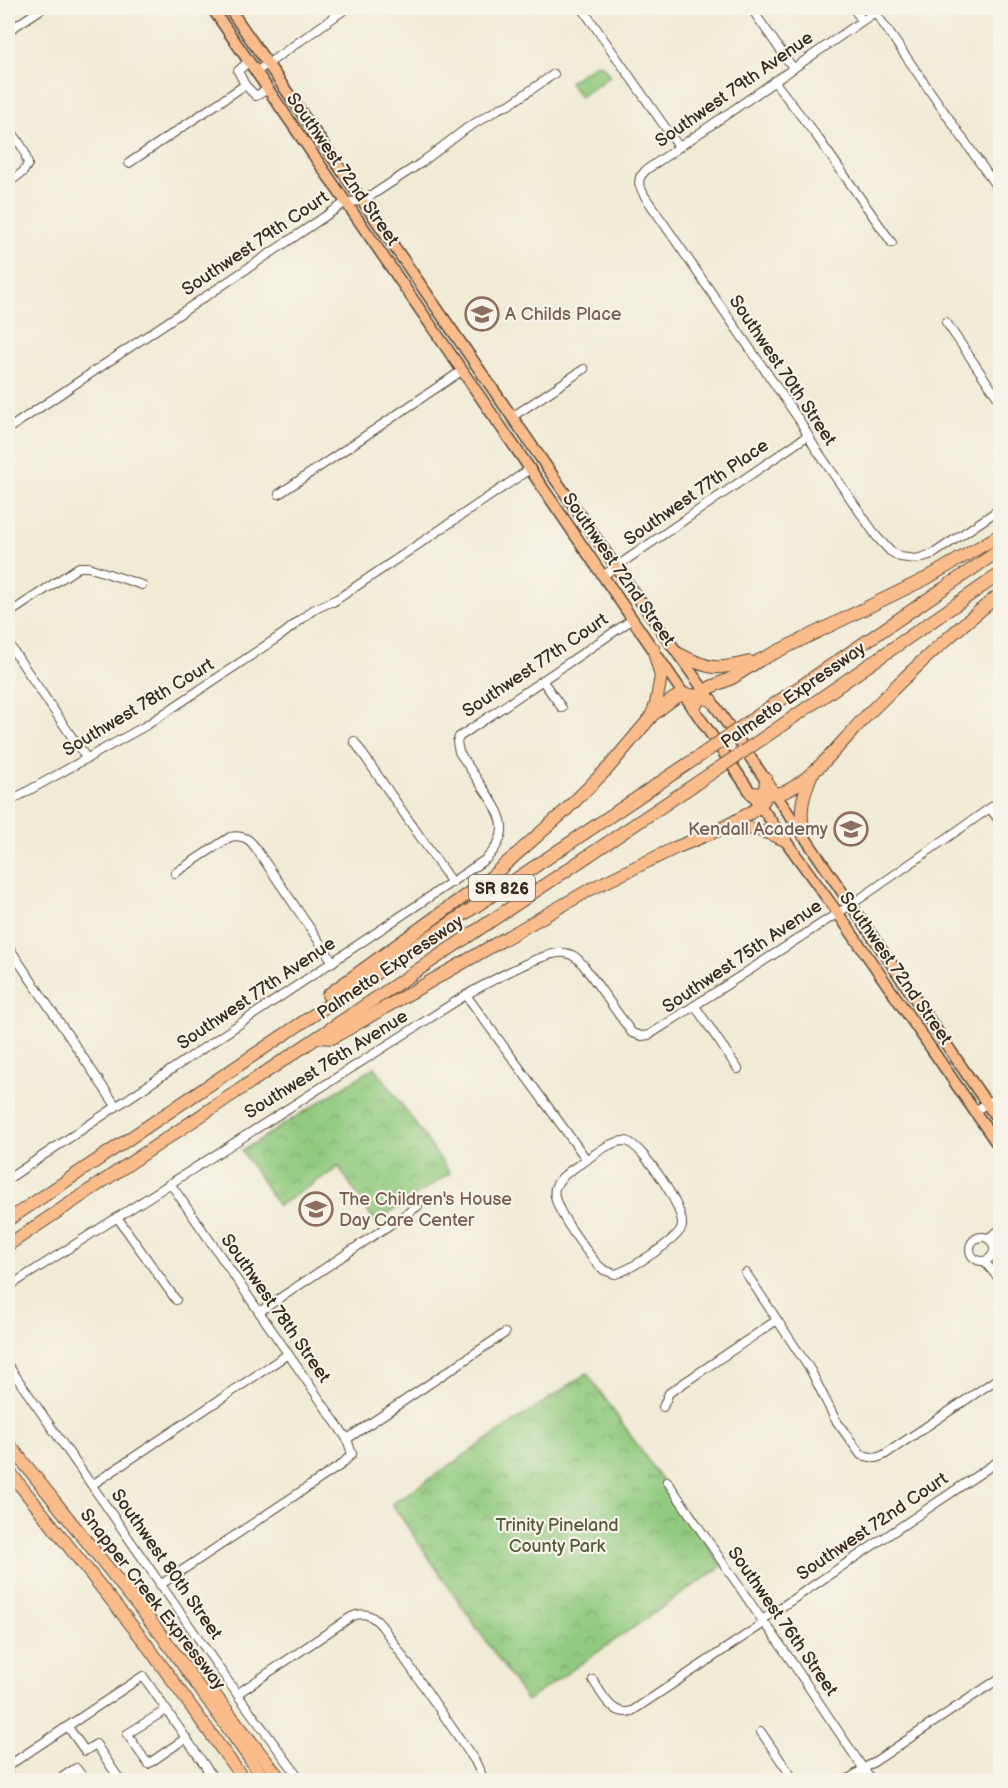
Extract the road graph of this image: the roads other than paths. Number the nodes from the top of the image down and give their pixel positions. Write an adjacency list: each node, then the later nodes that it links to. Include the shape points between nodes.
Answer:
1 (43, 8): 10 (street)
2 (212, 8): 11 (main road, Southwest 72nd Street)
3 (229, 8): 12 (main road, Southwest 72nd Street)
4 (347, 8): 12 (street)
5 (582, 8): 20 (street)
6 (751, 8): 13 (street)
7 (853, 8): 9 (street)
8 (878, 10): 9 (street, Southwest 79th Avenue); 24 (street)
9 (862, 20): 13 (street, Southwest 79th Avenue)
10 (8, 32)
11 (249, 61): 14 (main road, Southwest 72nd Street); 17 (street, via 238,71)
12 (268, 63): 14 (street); 25 (main road, Southwest 72nd Street)
13 (793, 68): 16 (street, Southwest 79th Avenue)
14 (256, 72): 18 (main road, Southwest 72nd Street)
15 (554, 74): 25 (street, Southwest 79th Court, via 467,128)
16 (774, 81): 20 (street, Southwest 79th Avenue); 27 (street)
17 (245, 85): 18 (street, via 256,96); 21 (street)
18 (268, 90): 26 (main road, Southwest 72nd Street)
19 (8, 126): 23 (street, via 28,164)
20 (679, 147): 22 (street, Southwest 79th Avenue, via 642,174)
21 (129, 163)
22 (639, 181): 34 (street, Southwest 70th Street, via 644,195)
23 (8, 183)
24 (1000, 192)
25 (363, 201): 26 (street, Southwest 79th Court); 32 (main road, Southwest 72nd Street)
26 (346, 202): 30 (main road, Southwest 72nd Street); 33 (street, Southwest 79th Court)
27 (892, 243)
28 (945, 322): 31 (street)
29 (584, 369): 32 (street)
30 (463, 370): 36 (main road, Southwest 72nd Street); 37 (street)
31 (1000, 401)
32 (512, 417): 35 (main road, Southwest 72nd Street)
33 (8, 429)
34 (807, 436): 38 (street, Southwest 70th Street, via 881,542 900,557 916,559 939,550); 41 (street, Southwest 77th Place)
35 (542, 461): 36 (main road); 41 (main road, Southwest 72nd Street)
36 (530, 469): 43 (main road, Southwest 72nd Street); 60 (street, Southwest 78th Court, via 337,598 298,629 283,634 156,719)
37 (279, 494)
38 (1000, 509)
39 (1000, 535): 52 (highway, via 927,578)
40 (1000, 550): 83 (highway, Palmetto Expressway / SR 826, bridge)
41 (616, 567): 43 (street, Southwest 77th Place); 46 (main road, Southwest 72nd Street)
42 (1000, 574): 86 (highway, Palmetto Expressway / SR 826, bridge)
43 (604, 575): 48 (main road, Southwest 72nd Street)
44 (142, 585): 47 (street, via 88,567 77,568)
45 (1000, 594): 61 (highway, via 900,684)
46 (647, 610): 48 (main road); 51 (main road, Southwest 72nd Street)
47 (8, 614)
48 (633, 619): 50 (main road, Southwest 72nd Street); 53 (street, Southwest 77th Court)
49 (8, 643): 60 (street)
50 (653, 648): 54 (main road, Southwest 72nd Street); 58 (highway, via 661,681)
51 (679, 654): 52 (highway, via 700,665 718,668); 55 (main road, Southwest 72nd Street)
52 (760, 660): 55 (highway)
53 (542, 680): 56 (street); 69 (street, Southwest 77th Court, via 463,733 457,742 459,752)
54 (684, 694): 55 (highway); 57 (main road, Southwest 72nd Street); 58 (highway, via 670,699)
55 (706, 696): 57 (highway); 62 (main road, Southwest 72nd Street)
56 (562, 708)
57 (694, 710): 63 (main road, Southwest 72nd Street)
58 (651, 717): 83 (highway, via 609,767 507,865 330,993)
59 (354, 741): 75 (street)
60 (87, 759): 66 (street, Southwest 78th Court)
61 (813, 772): 64 (highway, via 789,789); 72 (highway, via 801,806)
62 (766, 779): 64 (highway)
63 (751, 793): 64 (highway); 67 (main road, Southwest 72nd Street)
64 (771, 793): 67 (highway); 72 (main road, Southwest 72nd Street)
65 (1000, 801): 68 (street, Southwest 75th Avenue)
66 (8, 802)
67 (760, 806): 71 (highway); 73 (main road, Southwest 72nd Street)
68 (990, 808): 70 (street); 76 (street, Southwest 75th Avenue)
69 (502, 821): 75 (street, Southwest 77th Avenue, via 495,849)
70 (1000, 822)
71 (722, 829): 73 (highway, via 757,828); 86 (highway, via 591,890 332,1038)
72 (804, 836): 76 (main road, Southwest 72nd Street)
73 (785, 840): 77 (main road, Southwest 72nd Street)
74 (175, 873): 79 (street, via 224,841 238,836 247,838)
75 (452, 883): 79 (street, Southwest 77th Avenue)
76 (850, 904): 77 (street, Southwest 75th Avenue); 82 (main road, Southwest 72nd Street)
77 (837, 912): 81 (street, Southwest 75th Avenue); 84 (main road, Southwest 72nd Street)
78 (8, 946): 90 (street)
79 (333, 962): 90 (street, Southwest 77th Avenue)
80 (466, 995): 85 (street, Southwest 76th Avenue, via 546,956 567,953 584,966 632,1034); 94 (street); 96 (street, Southwest 76th Avenue)
81 (695, 1006): 85 (street, Southwest 75th Avenue); 87 (street)
82 (926, 1015): 84 (main road); 89 (main road, Southwest 72nd Street)
83 (302, 1021): 99 (highway, Palmetto Expressway / SR 826)
84 (914, 1024): 91 (main road, Southwest 72nd Street)
85 (649, 1035)
86 (318, 1037): 102 (highway, Palmetto Expressway / SR 826)
87 (738, 1070)
88 (1000, 1095): 89 (street)
89 (987, 1103): 91 (street); 92 (main road, Southwest 72nd Street)
90 (116, 1106): 95 (street, Southwest 77th Avenue)
91 (975, 1111): 93 (main road, Southwest 72nd Street)
92 (1000, 1123)
93 (1000, 1148)
94 (587, 1160): 94 (street, via 558,1183 555,1197 562,1214 597,1264 615,1274 670,1240 682,1224 672,1197 633,1144 617,1142)
95 (8, 1179)
96 (170, 1183): 98 (street, Southwest 76th Avenue); 109 (street, Southwest 78th Street)
97 (418, 1206): 109 (street)
98 (117, 1217): 107 (street, Southwest 76th Avenue); 108 (street)
99 (8, 1220)
100 (1000, 1230): 101 (street)
101 (988, 1238): 103 (street); 104 (street, via 977,1237 970,1247 973,1258)
102 (8, 1245)
103 (998, 1246): 104 (street)
104 (984, 1261): 106 (street)
105 (746, 1273): 110 (street)
106 (1000, 1280)
107 (8, 1287)
108 (176, 1300)
109 (259, 1312): 112 (street, Southwest 78th Street)
110 (777, 1320): 114 (street, via 811,1371 835,1419 861,1455 869,1458 884,1455); 115 (street, via 669,1393)
111 (505, 1333): 116 (street)
112 (288, 1354): 116 (street, Southwest 78th Street); 121 (street)
113 (8, 1365): 121 (street, Southwest 80th Street)
114 (1000, 1377)
115 (663, 1407)
116 (347, 1439): 122 (street, Southwest 78th Street, via 352,1454 341,1466)
117 (8, 1443): 124 (highway, Snapper Creek Expressway)
118 (1000, 1460): 123 (street, Southwest 72nd Court)
119 (8, 1470): 128 (highway, Snapper Creek Expressway)
120 (667, 1481): 123 (street, Southwest 76th Street)
121 (92, 1485): 122 (street, Southwest 80th Street)
122 (160, 1585): 127 (street, Southwest 80th Street)
123 (763, 1621): 126 (street, Southwest 72nd Court, via 626,1713 611,1706); 134 (street, Southwest 76th Street)
124 (172, 1649): 145 (highway, Snapper Creek Expressway); 146 (highway, via 187,1659)
125 (1000, 1678): 134 (street)
126 (593, 1680)
127 (237, 1694): 147 (street, Southwest 80th Street); 148 (street, via 351,1617 366,1614 384,1629)
128 (191, 1704): 143 (highway); 144 (highway, Snapper Creek Expressway)
129 (166, 1710): 130 (street, via 143,1676); 132 (street); 132 (street, via 127,1734 143,1757 148,1764)
130 (68, 1727): 133 (street); 140 (street, via 85,1751 96,1744)
131 (761, 1732): 149 (street)
132 (186, 1738): 135 (street)
133 (8, 1766)
134 (864, 1769): 150 (street); 151 (street, Southwest 76th Street)
135 (209, 1772): 141 (street); 142 (street)
136 (8, 1775): 137 (street)
137 (12, 1780)
138 (58, 1780): 139 (street, via 76,1768)
139 (85, 1780)
140 (120, 1780)
141 (196, 1780)
142 (215, 1780)
143 (234, 1780)
144 (244, 1780)
145 (265, 1780)
146 (281, 1780)
147 (301, 1780)
148 (484, 1780)
149 (794, 1780)
150 (847, 1780)
151 (872, 1780)

